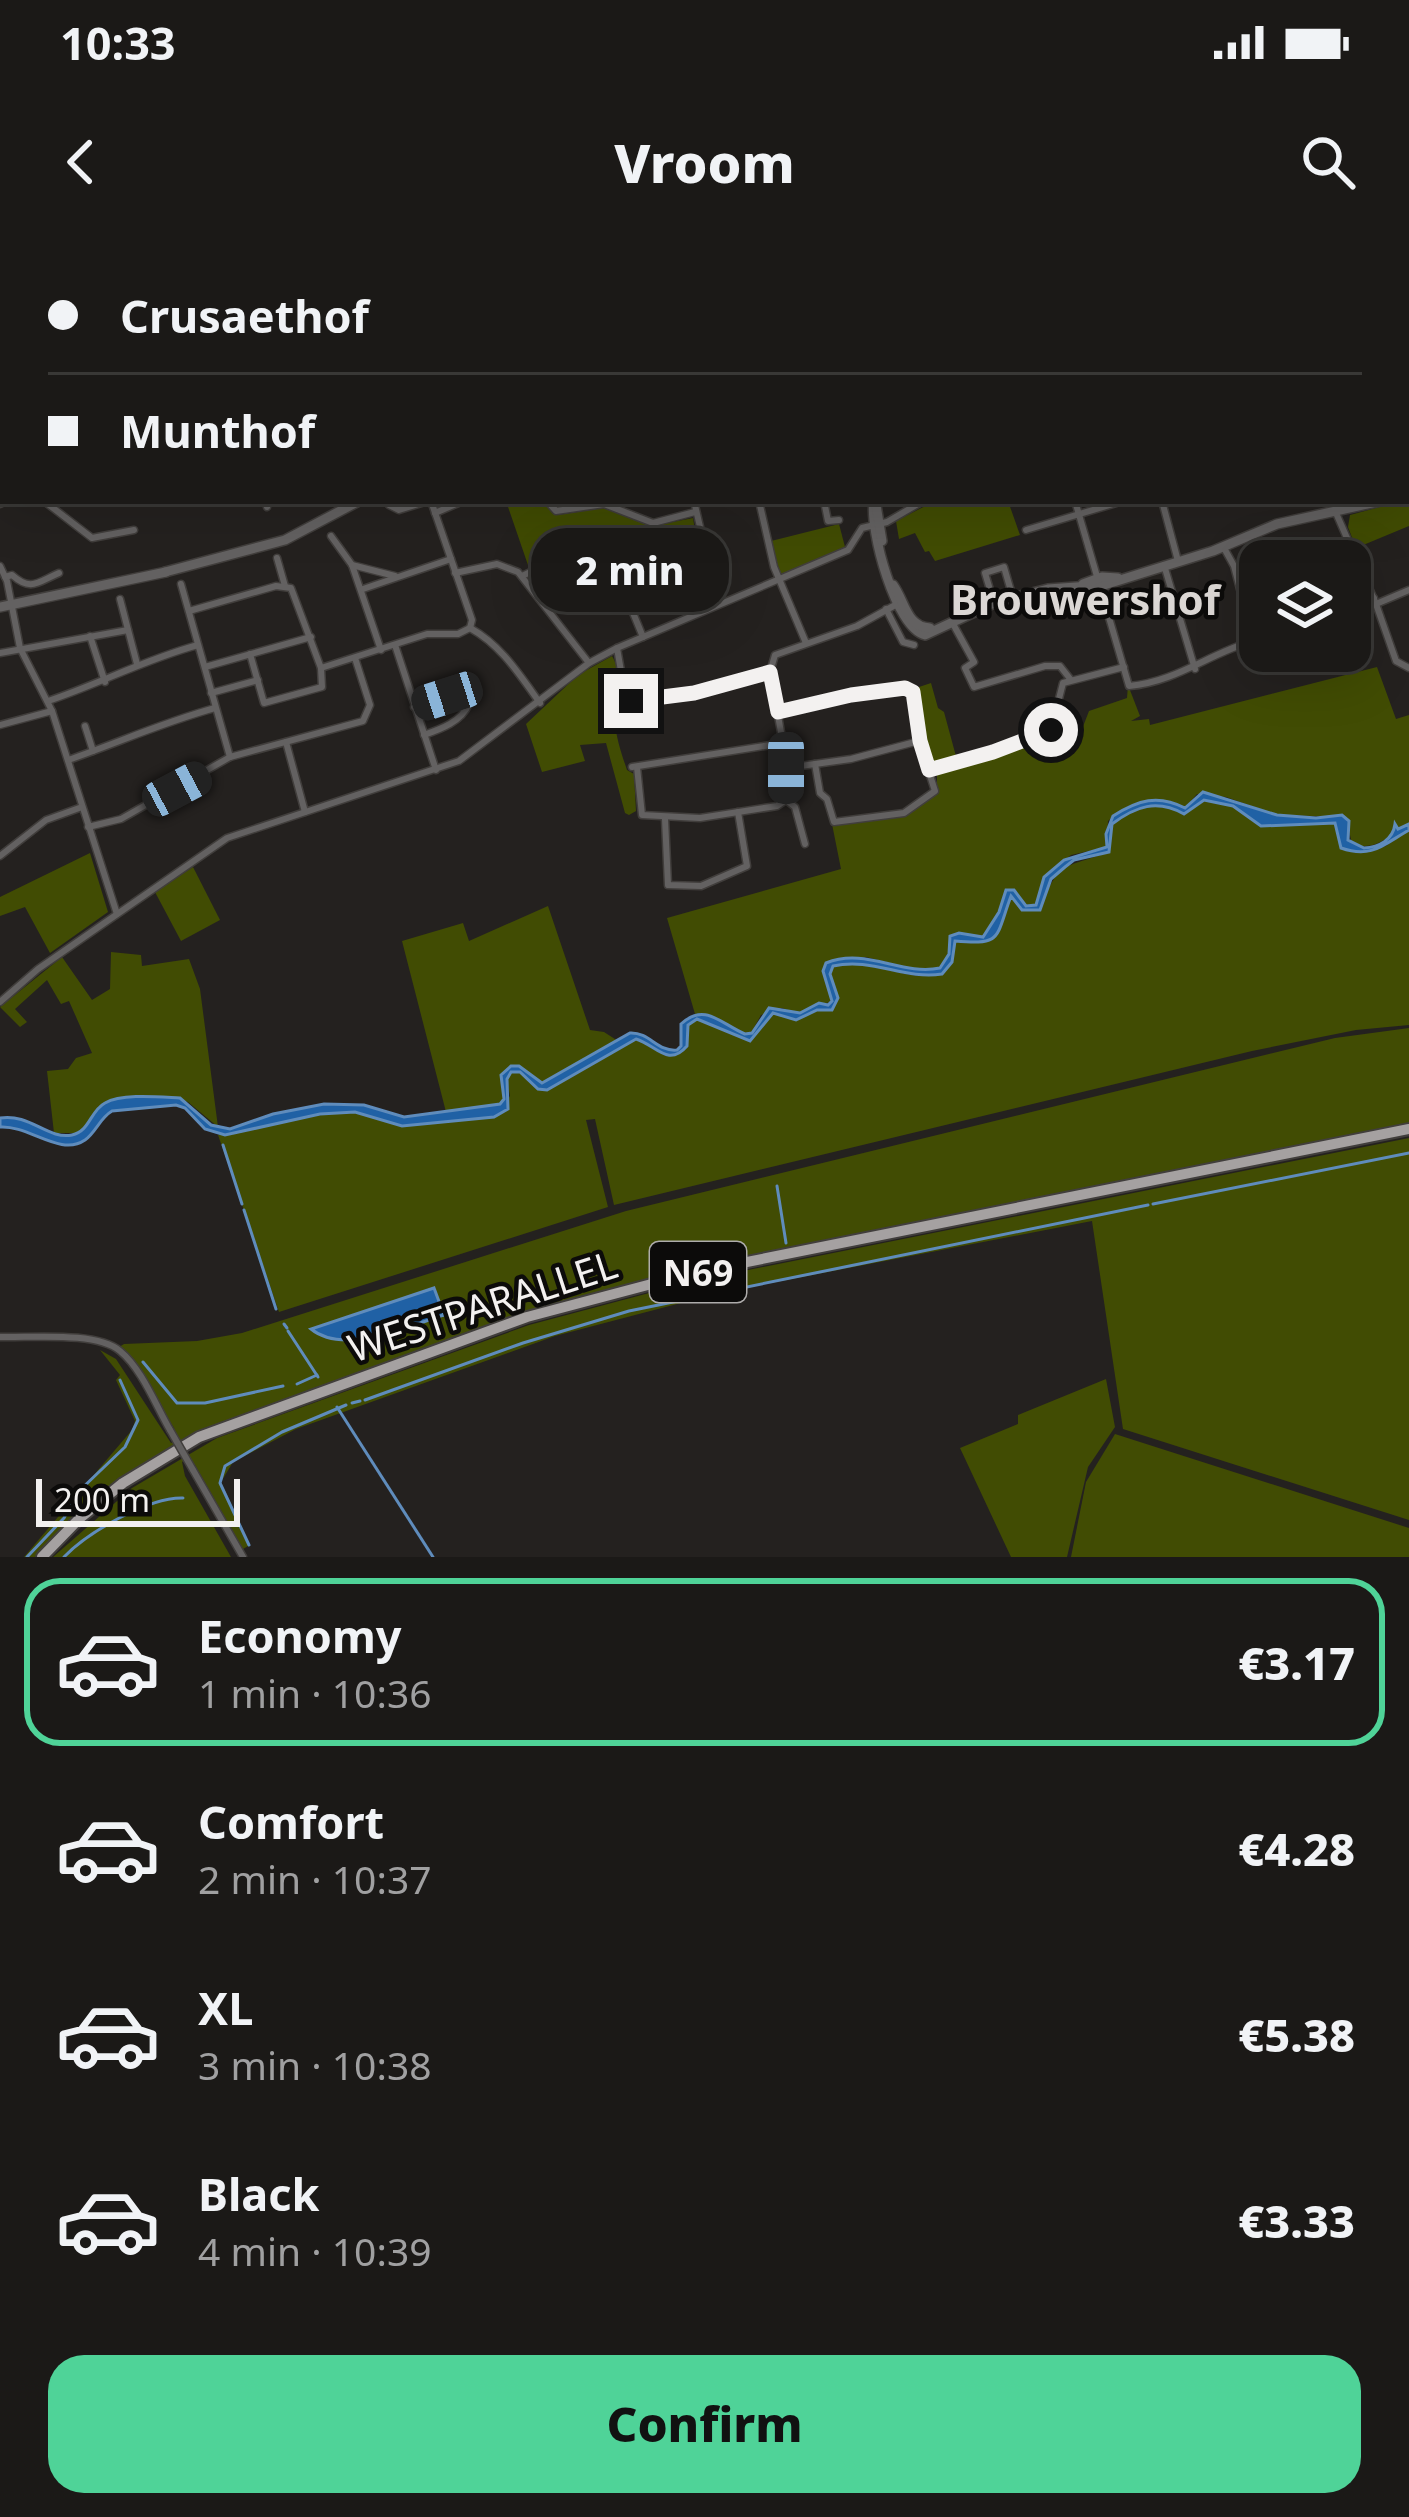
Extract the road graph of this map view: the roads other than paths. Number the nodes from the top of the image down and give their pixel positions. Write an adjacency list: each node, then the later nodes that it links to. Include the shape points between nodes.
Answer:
1 (48, 504): 24 (street, via 98,540)
2 (352, 504): 53 (street, via 286,540)
3 (419, 504): 17 (street)
4 (430, 504): 20 (street)
5 (457, 504): 20 (street)
6 (550, 504): 8 (street, via 556,511)
7 (604, 504): 18 (street, via 652,523)
8 (604, 504)
9 (694, 504): 18 (street)
10 (760, 504): 41 (street)
11 (825, 504): 22 (street, via 828,521)
12 (917, 504): 23 (street)
13 (1076, 504): 21 (street)
14 (1113, 504): 21 (street)
15 (1163, 504): 31 (street)
16 (1364, 504): 19 (street)
17 (389, 505)
18 (695, 512): 37 (street)
19 (1336, 512): 27 (street); 28 (street)
20 (435, 513): 30 (street)
21 (1079, 514): 25 (street); 42 (street)
22 (839, 520)
23 (877, 524): 41 (street, via 862,528 848,550); 55 (street)
24 (134, 530)
25 (1026, 530)
26 (331, 536): 32 (street)
27 (1346, 540)
28 (1223, 547): 31 (street); 44 (street)
29 (277, 559): 45 (street)
30 (451, 560): 36 (street); 40 (street)
31 (1178, 561): 33 (street)
32 (352, 565): 40 (street); 46 (street)
33 (1164, 565): 42 (street); 80 (street)
34 (0, 566): 39 (street)
35 (58, 573): 39 (street, via 30,586)
36 (455, 573): 38 (street, via 497,564); 58 (street)
37 (710, 574)
38 (522, 576): 62 (street, via 592,543 604,545); 74 (street)
39 (5, 577): 53 (street)
40 (398, 577): 46 (street)
41 (779, 580): 62 (street); 63 (street)
42 (1098, 582): 49 (street); 77 (street)
43 (181, 584): 56 (street)
44 (1239, 584)
45 (285, 586): 56 (street); 61 (street, via 295,592)
46 (362, 589): 70 (street)
47 (1409, 590): 51 (street)
48 (1371, 593): 51 (street)
49 (1013, 598): 54 (street); 54 (street, via 1000,568 985,573)
50 (120, 599): 59 (street)
51 (1375, 601): 52 (street); 79 (street, via 1396,664)
52 (1371, 602)
53 (6, 603): 68 (street)
54 (994, 603): 57 (street)
55 (895, 605): 57 (street, via 919,627); 63 (street); 66 (street, via 903,642)
56 (189, 610): 64 (street)
57 (952, 622): 83 (street, via 974,662 965,668 974,688 1046,666 1060,666)
58 (470, 628): 65 (street); 87 (street, via 508,659)
59 (128, 630): 60 (street); 75 (street)
60 (90, 636): 68 (street); 84 (street)
61 (311, 637): 72 (street); 78 (street)
62 (643, 637): 69 (street)
63 (806, 643): 81 (street, via 776,655)
64 (198, 645): 75 (street); 76 (street)
65 (395, 645): 70 (street); 88 (street)
66 (914, 645)
67 (1239, 645): 80 (street)
68 (20, 648): 71 (street); 86 (street)
69 (617, 648): 74 (street); 81 (street, via 622,703)
70 (381, 650): 73 (street)
71 (0, 653)
72 (250, 654): 76 (street); 82 (street)
73 (355, 658): 78 (street); 96 (street, via 370,713)
74 (589, 663): 87 (street)
75 (137, 664): 84 (street)
76 (204, 667): 85 (street)
77 (1124, 667): 80 (street, via 1129,686); 83 (street)
78 (321, 668): 82 (street, via 322,687 275,701 264,703)
79 (1409, 668)
80 (1195, 669)
81 (770, 672): 91 (street)
82 (258, 680): 85 (street)
83 (1071, 680): 104 (street, via 1063,683 1046,735)
84 (105, 682): 86 (street)
85 (211, 693): 89 (street)
86 (48, 700): 90 (street)
87 (540, 703): 103 (street)
88 (414, 707): 94 (street); 94 (street, via 447,696 469,704 445,728)
89 (215, 708): 98 (street); 99 (street)
90 (52, 711): 92 (street); 100 (street)
91 (778, 712): 95 (street, via 905,688 913,692); 97 (street)
92 (0, 725)
93 (85, 726): 98 (street)
94 (424, 735): 103 (street)
95 (920, 741): 101 (street); 104 (street)
96 (286, 742): 99 (street); 107 (street)
97 (783, 743): 102 (street); 109 (street, via 635,767 640,811)
98 (93, 751): 100 (street)
99 (230, 757): 110 (street, via 121,819)
100 (68, 760): 106 (street)
101 (815, 764): 102 (street); 104 (street, via 834,822 904,813 935,791)
102 (786, 768): 105 (street)
103 (436, 770): 107 (street)
104 (929, 770)
105 (786, 800): 108 (street); 111 (street)
106 (82, 808): 110 (street); 112 (street, via 46,820)
107 (305, 812): 113 (street, via 227,838)
108 (738, 812): 109 (street); 109 (street, via 747,866 701,886 668,885)
109 (665, 819)
110 (88, 827): 113 (street)
111 (805, 844)
112 (0, 856)
113 (117, 914): 114 (street)
114 (0, 1002)
115 (1409, 1133): 117 (main road, WESTPARALLEL / N69, via 697,1272 527,1317 199,1436 123,1483)
116 (0, 1336): 118 (street, bridge, via 115,1347)
117 (46, 1557)
118 (243, 1557)

